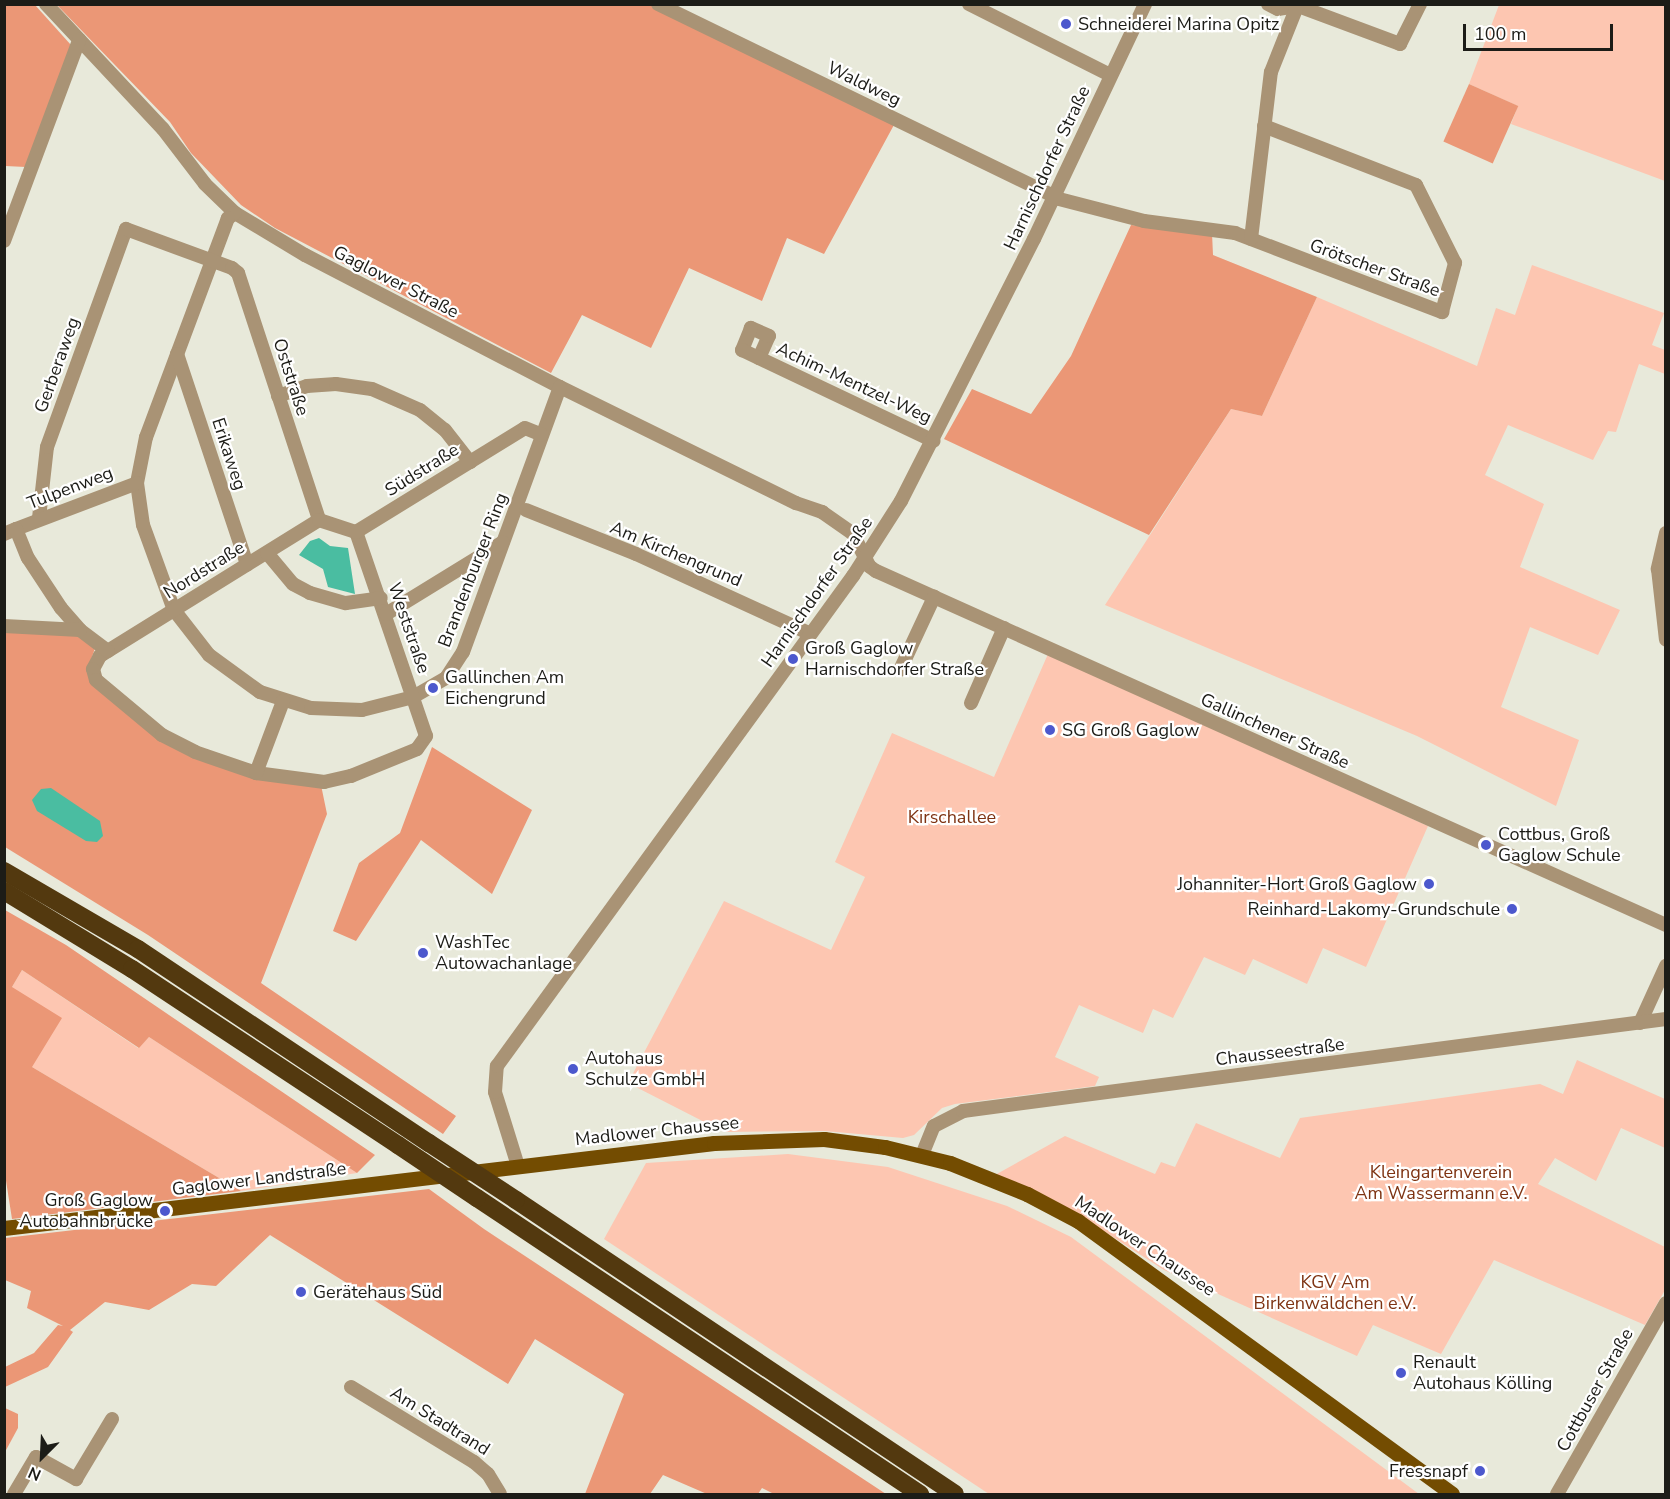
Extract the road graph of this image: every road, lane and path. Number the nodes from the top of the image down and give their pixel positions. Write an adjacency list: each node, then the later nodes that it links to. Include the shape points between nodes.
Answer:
1 (46, 4): 8 (street, Gaglower Straße)
2 (658, 4): 11 (street, Waldweg)
3 (969, 4): 9 (street)
4 (1145, 4): 9 (street, Harnischdorfer Straße)
5 (1268, 4): 7 (street, via 1278,9)
6 (1420, 4): 7 (street, via 1400,44)
7 (1298, 5): 10 (street, via 1271,72)
8 (79, 40): 12 (street, Gaglower Straße, via 163,129 184,161); 15 (street)
9 (1110, 75): 11 (street, Harnischdorfer Straße)
10 (1264, 126): 14 (street); 14 (street, Grötscher Straße, via 1416,185 1455,263 1455,275 1442,312)
11 (1054, 196): 14 (street, Grötscher Straße, via 1144,221 1219,228); 22 (street, Harnischdorfer Straße)
12 (234, 213): 16 (street, Brandenburger Ring, via 228,218); 19 (street, Gaglower Straße, via 305,255)
13 (126, 229): 16 (street, Oststraße); 26 (street, Gerberaweg, via 47,447)
14 (1251, 239)
15 (4, 242)
16 (212, 261): 17 (street, Brandenburger Ring); 20 (street, Oststraße, via 238,273)
17 (177, 354): 24 (street, Brandenburger Ring, via 146,437); 34 (street, Erikaweg)
18 (759, 358): 22 (street, Achim-Mentzel-Weg)
19 (560, 387): 21 (street, Brandenburger Ring); 33 (street, Gaglower Straße, via 796,503 835,529)
20 (278, 396): 23 (street, via 307,386 336,384 372,389 420,410 450,436); 27 (street, Oststraße)
21 (542, 435): 23 (street, Südstraße, via 525,428); 31 (street, Brandenburger Ring)
22 (934, 441): 33 (street, Harnischdorfer Straße)
23 (470, 462): 29 (street, Südstraße)
24 (137, 483): 26 (street, Tulpenweg); 38 (street, Brandenburger Ring, via 143,525)
25 (526, 510): 43 (street, Am Kirchengrund)
26 (39, 518): 28 (street, Tulpenweg)
27 (319, 520): 29 (street); 32 (street, Nordstraße)
28 (10, 531): 42 (street, Tulpenweg)
29 (356, 532): 37 (street, Weststraße)
30 (1665, 533): 35 (street)
31 (503, 542): 39 (street); 47 (street, Brandenburger Ring, via 455,667 433,688)
32 (267, 553): 34 (street, Nordstraße); 37 (street, via 293,584 321,597 346,603)
33 (867, 562): 36 (street, Gallinchener Straße); 43 (street, Harnischdorfer Straße)
34 (247, 565): 38 (street, Nordstraße)
35 (1662, 570): 44 (street)
36 (934, 597): 41 (street, Gallinchener Straße); 46 (street)
37 (381, 598): 39 (street, Weststraße)
38 (174, 610): 45 (street, Nordstraße); 48 (street, Brandenburger Ring, via 224,668 260,692)
39 (386, 614): 47 (street, Weststraße)
40 (4, 626): 42 (street)
41 (1004, 628): 49 (street); 53 (street, Gallinchener Straße)
42 (80, 630): 45 (street, Tulpenweg)
43 (811, 633): 58 (street, Harnischdorfer Straße, via 497,1066 495,1092)
44 (1665, 640)
45 (108, 651): 50 (street, via 96,663 96,680 162,735 195,752)
46 (900, 670)
47 (413, 697): 48 (street, Brandenburger Ring, via 342,711); 50 (street, Weststraße, via 426,736 417,749 351,776 324,782)
48 (283, 701): 50 (street)
49 (971, 703)
50 (256, 773)
51 (4, 871): 66 (highway, bridge, via 138,949)
52 (4, 891): 65 (highway, bridge, via 142,975)
53 (1665, 925)
54 (1665, 966): 56 (street)
55 (1665, 1019): 56 (street, Chausseestraße)
56 (1640, 1023): 57 (street, Chausseestraße, via 963,1111 934,1126)
57 (922, 1155): 58 (main road, Madlower Chaussee, via 864,1143 782,1139); 67 (main road, Madlower Chaussee, via 1026,1194 1078,1221)
58 (518, 1166): 59 (main road, Gaglower Landstraße)
59 (4, 1228)
60 (1665, 1303): 68 (street, Cottbuser Straße)
61 (351, 1387): 64 (street, Am Stadtrand, via 474,1462 488,1474)
62 (112, 1419): 63 (street, via 76,1479 36,1457)
63 (14, 1494)
64 (500, 1494)
65 (920, 1494)
66 (955, 1494)
67 (1452, 1494)
68 (1557, 1494)

